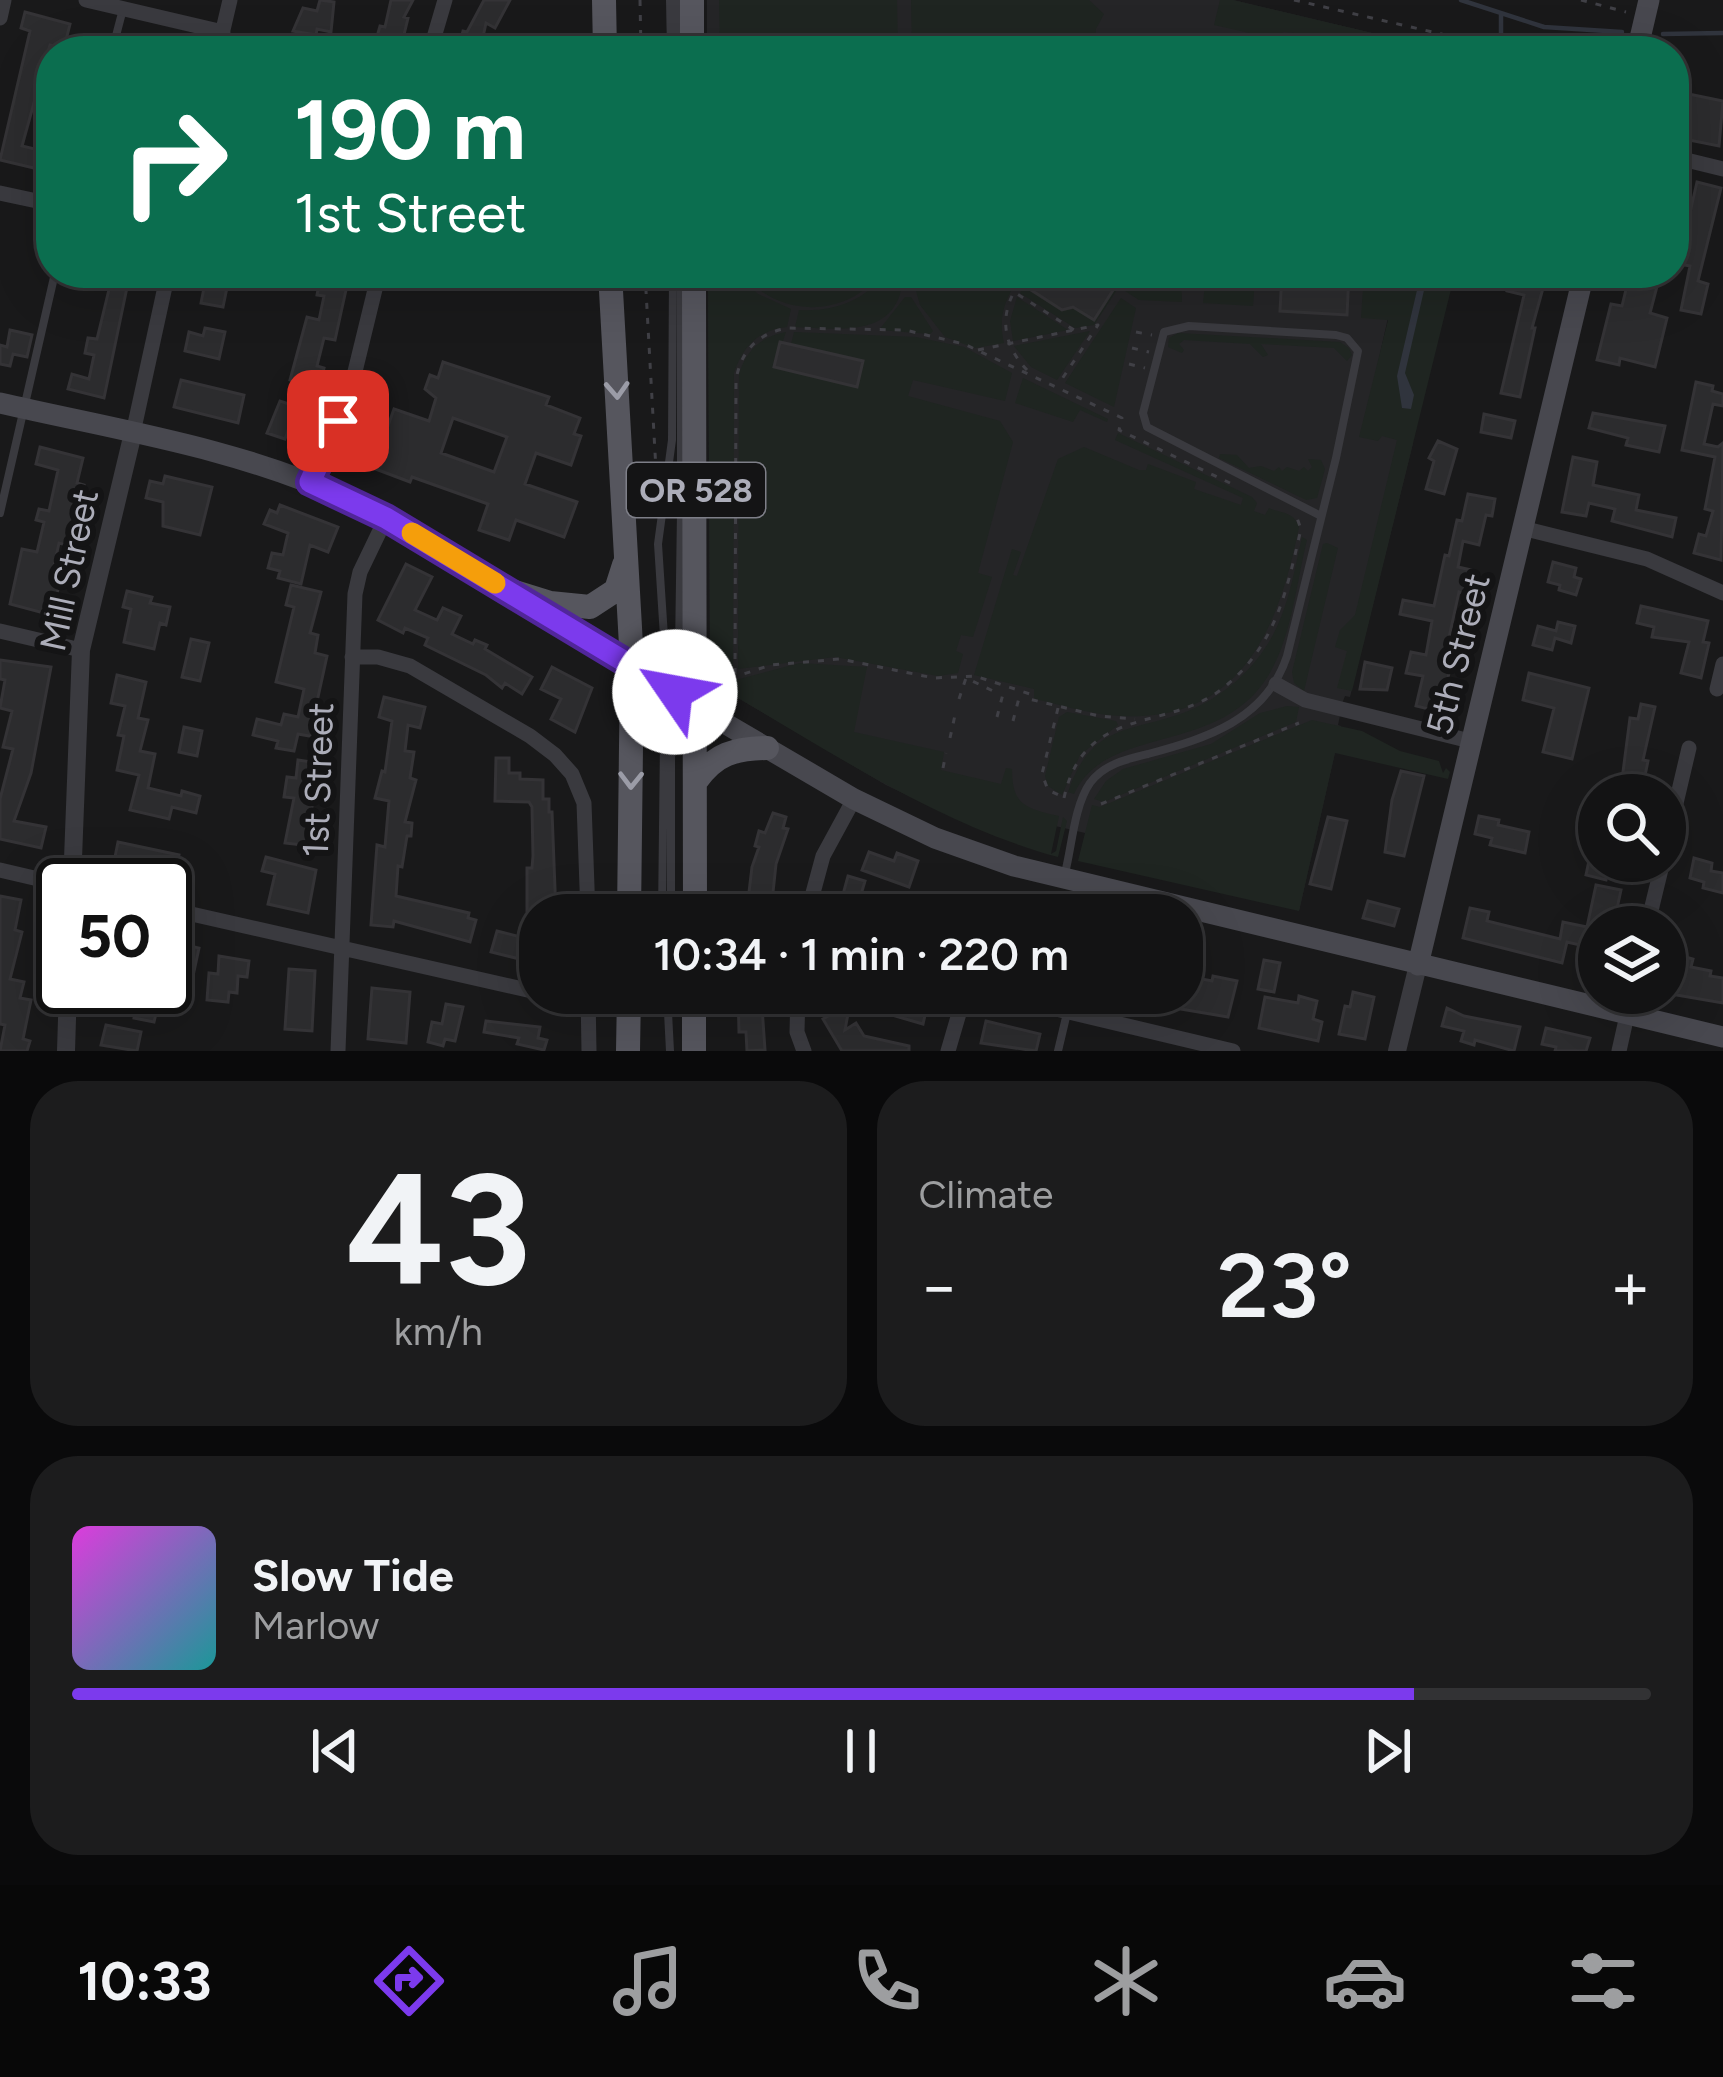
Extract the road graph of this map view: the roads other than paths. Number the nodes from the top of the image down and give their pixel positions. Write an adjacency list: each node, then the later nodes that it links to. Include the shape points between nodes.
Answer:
1 (4, 0): 10 (street)
2 (86, 0): 9 (street)
3 (230, 0): 11 (street)
4 (445, 0): 14 (street)
5 (604, 0): 15 (main road)
6 (674, 0): 16 (lane)
7 (692, 0): 17 (main road)
8 (1649, 0): 18 (main road)
9 (123, 8): 11 (street); 12 (lane)
10 (0, 18)
11 (223, 32): 13 (street)
12 (116, 36)
13 (222, 36)
14 (434, 36)
15 (605, 36)
16 (675, 36)
17 (692, 36)
18 (1640, 36)
19 (1689, 161): 20 (street)
20 (1723, 169)
21 (0, 193): 22 (street)
22 (36, 201)
23 (53, 288): 32 (lane)
24 (165, 288): 33 (street, Mill Street)
25 (375, 288): 34 (street, via 350,392)
26 (611, 288): 39 (main road, OR 528, one-way to 39)
27 (677, 288): 48 (lane, via 672,440 658,544)
28 (677, 288): 48 (lane, via 679,650)
29 (694, 288): 50 (main road, OR 528)
30 (1580, 288): 38 (main road, 5th Street)
31 (0, 403): 32 (main road)
32 (25, 409): 33 (main road); 35 (lane)
33 (133, 433): 34 (main road); 43 (street, Mill Street)
34 (310, 482): 37 (main road)
35 (0, 512)
36 (1321, 516): 36 (lane, via 1358,351 1347,338 1189,326 1160,337 1143,413 1149,430); 47 (lane)
37 (386, 518): 40 (main road); 44 (street, 1st Street, via 360,572)
38 (1522, 529): 41 (street, via 1647,559); 51 (main road, 5th Street)
39 (626, 550): 40 (main road, via 616,590 590,608); 45 (main road, OR 528)
40 (505, 589): 45 (main road)
41 (1723, 593)
42 (0, 631): 43 (street)
43 (81, 650): 57 (street, Mill Street)
44 (352, 657): 61 (street, via 410,666 555,754 584,803); 67 (street, 1st Street)
45 (632, 663): 48 (main road); 62 (main road, OR 528, one-way to 62)
46 (1723, 664): 49 (street)
47 (1276, 684): 51 (street, via 1305,700); 60 (lane, via 1213,735 1102,771 1085,792)
48 (669, 688): 50 (main road); 63 (lane)
49 (1717, 689)
50 (697, 706): 52 (main road); 55 (main road, OR 528)
51 (1470, 741): 68 (main road, 5th Street)
52 (767, 748): 55 (main road, via 718,755); 56 (main road)
53 (1689, 748): 54 (street)
54 (1683, 774)
55 (696, 781): 64 (main road, OR 528)
56 (854, 799): 60 (main road, via 934,838); 65 (street)
57 (69, 858)
58 (0, 871): 59 (street)
59 (36, 878)
60 (1064, 878): 68 (main road)
61 (587, 894)
62 (629, 894)
63 (667, 894)
64 (695, 894)
65 (813, 894)
66 (192, 914): 67 (street)
67 (343, 949): 69 (street); 84 (street, 1st Street)
68 (1418, 965): 70 (main road); 92 (street, 5th Street)
69 (519, 984)
70 (1578, 995)
71 (67, 1014): 83 (street)
72 (589, 1014): 85 (street)
73 (628, 1014): 86 (main road)
74 (668, 1014): 87 (lane)
75 (797, 1014): 88 (street)
76 (959, 1014): 89 (street)
77 (1067, 1014): 90 (lane)
78 (1078, 1014): 82 (street)
79 (1627, 1014): 93 (street)
80 (1657, 1014): 81 (main road)
81 (1723, 1037)
82 (1174, 1044): 91 (street)
83 (66, 1051)
84 (338, 1051)
85 (590, 1051)
86 (628, 1051)
87 (670, 1051)
88 (804, 1051)
89 (948, 1051)
90 (1058, 1051)
91 (1233, 1051)
92 (1397, 1051)
93 (1618, 1051)

